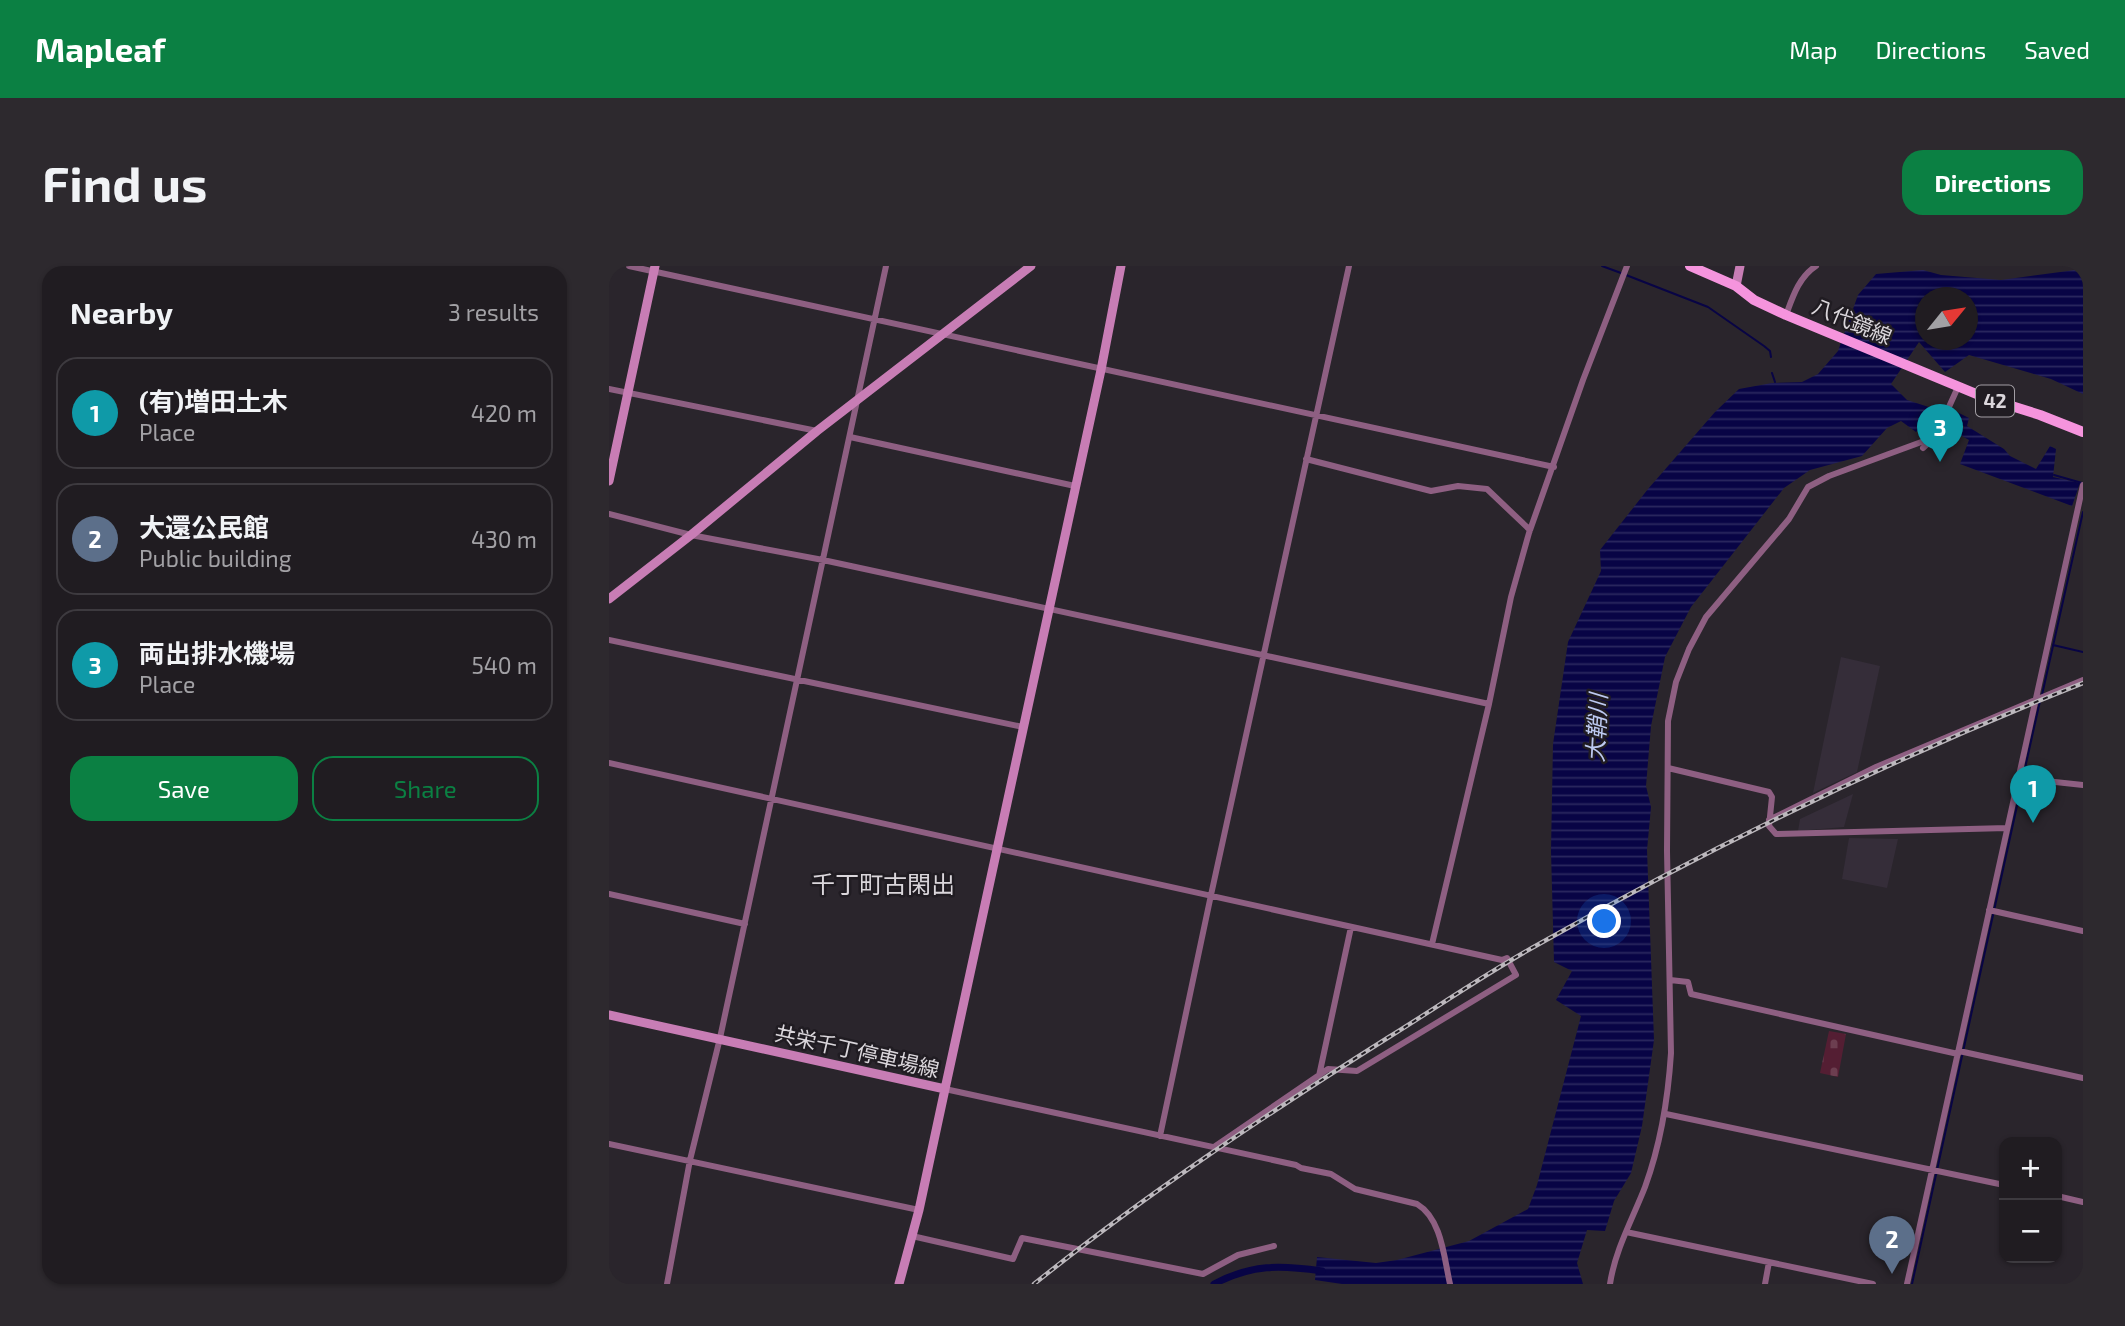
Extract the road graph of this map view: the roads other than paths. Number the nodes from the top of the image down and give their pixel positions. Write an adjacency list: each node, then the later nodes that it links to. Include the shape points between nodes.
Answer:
1 (629, 266): 9 (street)
2 (887, 266): 13 (street)
3 (1031, 266): 14 (street)
4 (1121, 266): 15 (street)
5 (1349, 266): 20 (street)
6 (1690, 266): 11 (main road, 八代鏡線 / 42)
7 (1740, 266): 11 (street)
8 (1816, 266): 12 (street, via 1797,287)
9 (654, 269): 13 (street); 18 (street)
10 (1626, 272): 27 (street)
11 (1737, 286): 12 (main road, 八代鏡線 / 42)
12 (1786, 315): 16 (main road, 八代鏡線 / 42)
13 (875, 321): 14 (street); 19 (street)
14 (940, 334): 15 (street); 19 (street)
15 (1101, 370): 20 (street); 30 (street)
16 (1958, 387): 22 (street); 23 (main road, 八代鏡線 / 42)
17 (609, 389): 18 (street)
18 (628, 393): 21 (street); 28 (street)
19 (859, 398): 21 (street); 24 (street)
20 (1316, 416): 26 (street); 27 (street)
21 (817, 431): 33 (street)
22 (1936, 432): 25 (street); 45 (street, via 1804,491 1789,519 1706,617 1689,649 1668,721)
23 (2083, 432)
24 (850, 437): 30 (street); 34 (street)
25 (1923, 448)
26 (1306, 459): 32 (street, via 1431,491 1458,486 1487,489); 38 (street)
27 (1554, 467): 32 (street)
28 (609, 481)
29 (2083, 485): 41 (street)
30 (1075, 486): 36 (street)
31 (609, 514): 33 (street)
32 (1530, 530): 42 (street)
33 (691, 535): 34 (street); 35 (street)
34 (823, 560): 36 (street); 39 (street)
35 (609, 599)
36 (1049, 608): 38 (street); 43 (street)
37 (609, 640): 39 (street)
38 (1263, 655): 42 (street); 53 (street)
39 (798, 679): 43 (street); 48 (street)
40 (2083, 680): 41 (street)
41 (2039, 698): 46 (street); 49 (street, via 1876,767)
42 (1489, 704): 58 (street)
43 (1023, 727): 51 (street)
44 (609, 763): 48 (street)
45 (1668, 768): 49 (street, via 1769,792 1773,797); 59 (street)
46 (2021, 779): 47 (street); 50 (street)
47 (2083, 785)
48 (772, 799): 51 (street); 55 (street)
49 (1769, 820): 50 (street, via 1776,834)
50 (2007, 828): 54 (street)
51 (997, 848): 53 (street); 65 (street)
52 (609, 894): 55 (street)
53 (1211, 895): 56 (street); 67 (street)
54 (1993, 911): 57 (street); 62 (street)
55 (745, 924): 61 (street)
56 (1351, 927): 58 (street); 63 (street)
57 (2083, 931)
58 (1432, 944): 63 (street, via 1507,958 1516,975 1357,1071 1328,1069)
59 (1670, 979): 62 (street, via 1688,982 1691,994); 66 (street)
60 (609, 1015): 61 (street, 共栄千丁停車場線)
61 (720, 1038): 65 (street, 共栄千丁停車場線); 70 (street)
62 (1961, 1052): 64 (street); 71 (street)
63 (1319, 1076): 69 (street)
64 (2083, 1078)
65 (945, 1089): 67 (street); 75 (street, 共栄千丁停車場線)
66 (1666, 1114): 71 (street); 76 (street, via 1649,1177)
67 (1160, 1136): 69 (street)
68 (609, 1144): 70 (street)
69 (1214, 1147): 82 (street, via 1331,1174 1355,1188 1426,1209 1433,1218)
70 (690, 1160): 75 (street); 80 (street)
71 (1936, 1170): 72 (street); 86 (street)
72 (1999, 1184)
73 (2062, 1197): 74 (street)
74 (2083, 1202)
75 (919, 1210): 77 (street, 共栄千丁停車場線)
76 (1626, 1232): 79 (street); 83 (street)
77 (912, 1236): 78 (street, via 1013,1258 1022,1238 1203,1274 1238,1255); 81 (street, 共栄千丁停車場線)
78 (1274, 1246)
79 (1769, 1262): 84 (street); 85 (street)
80 (667, 1284)
81 (899, 1284)
82 (1450, 1284)
83 (1610, 1284)
84 (1765, 1284)
85 (1873, 1284)
86 (1907, 1284)

